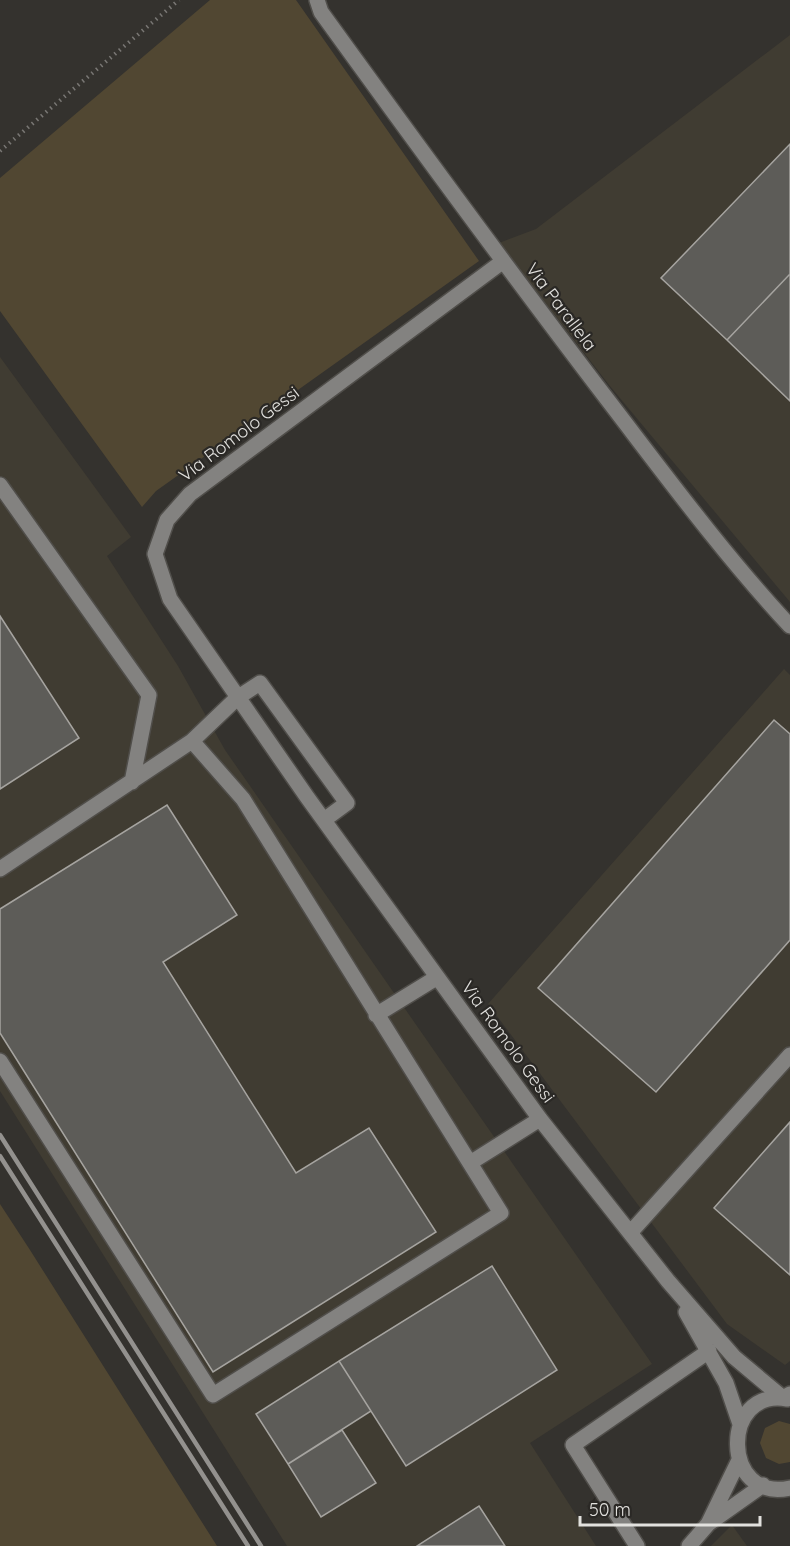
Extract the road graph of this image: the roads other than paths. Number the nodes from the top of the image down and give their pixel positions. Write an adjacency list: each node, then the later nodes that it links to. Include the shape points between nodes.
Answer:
1 (317, 0): 2 (street, Via Parallela, via 321,12)
2 (502, 262): 4 (street, Via Parallela, via 653,459); 5 (street, Via Romolo Gessi, via 190,494 167,520 155,554 170,600)
3 (0, 485): 7 (street, via 149,695)
4 (790, 626)
5 (237, 698): 6 (street); 8 (street, Via Romolo Gessi); 8 (street, via 260,683 347,802)
6 (192, 741): 7 (street); 11 (street, via 243,799)
7 (132, 782): 9 (street)
8 (324, 820): 10 (street, Via Romolo Gessi)
9 (0, 869)
10 (436, 978): 11 (street); 14 (street, Via Romolo Gessi)
11 (376, 1015): 15 (street)
12 (790, 1055): 16 (street)
13 (0, 1061): 15 (street, via 213,1395 501,1212)
14 (540, 1119): 15 (street); 16 (street, Via Romolo Gessi)
15 (470, 1163)
16 (630, 1233): 17 (street, Via Romolo Gessi)
17 (668, 1281): 18 (street, Via Romolo Gessi); 19 (street, Via Romolo Gessi, via 734,1357)
18 (709, 1351): 20 (street, Via Romolo Gessi, via 726,1383); 25 (street, via 573,1445)
19 (788, 1397): 20 (street, via 758,1405)
20 (740, 1424): 21 (street, via 736,1436)
21 (739, 1460): 22 (street, via 745,1471); 24 (street)
22 (764, 1485): 23 (street); 24 (street)
23 (789, 1489)
24 (708, 1524): 26 (street)
25 (636, 1546)
26 (689, 1546)

